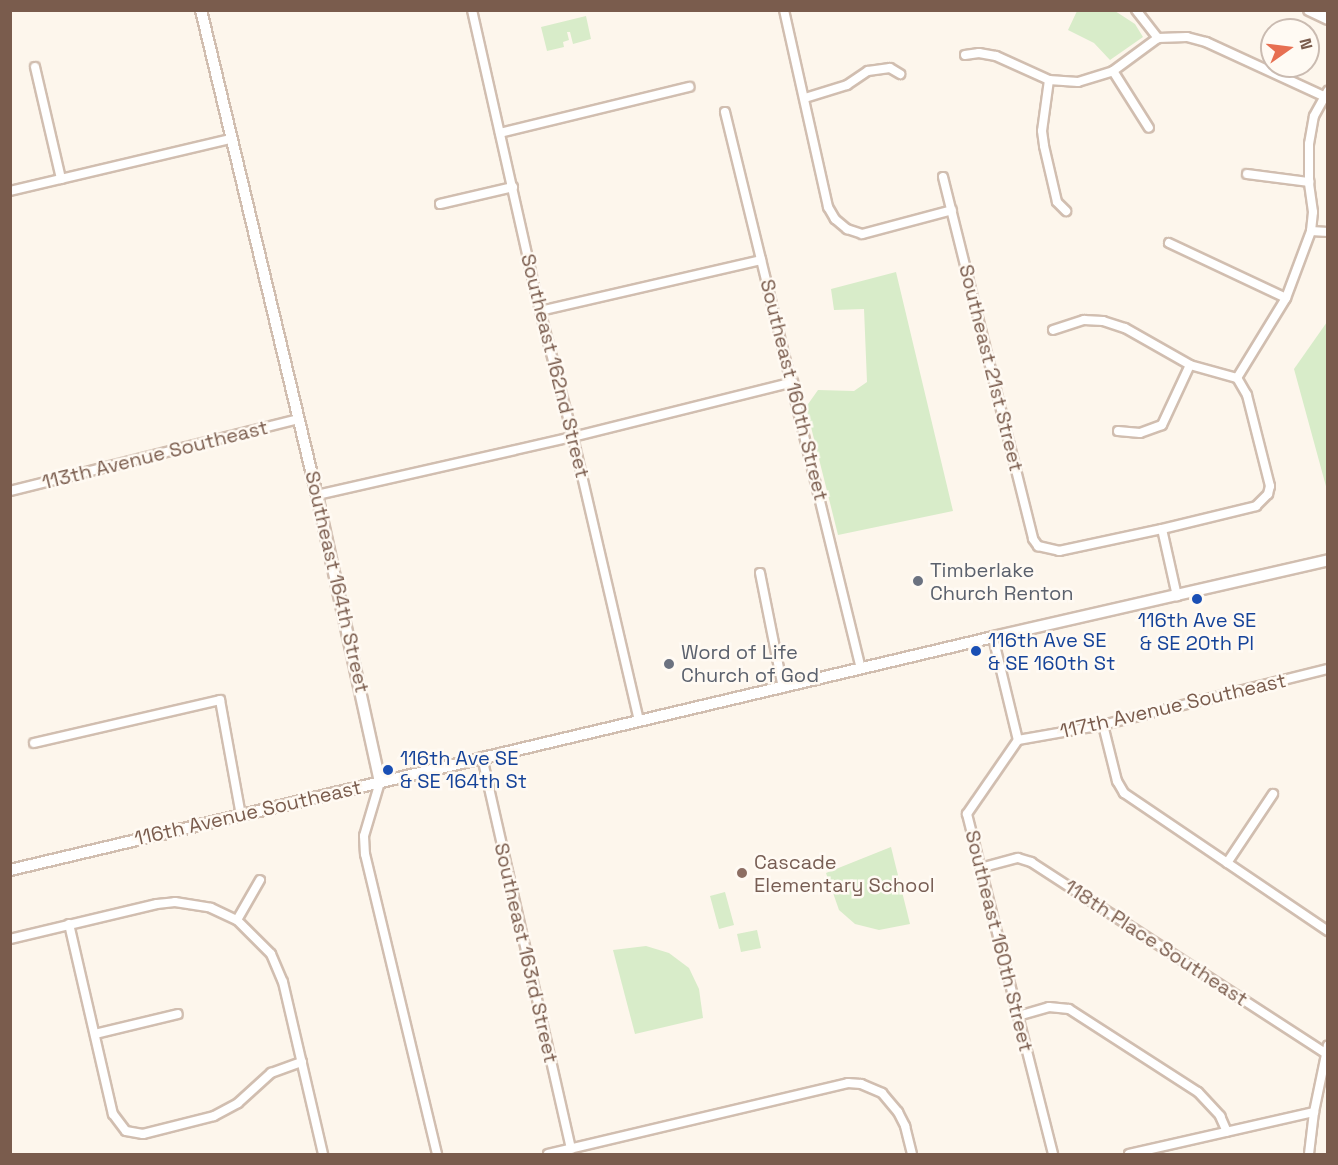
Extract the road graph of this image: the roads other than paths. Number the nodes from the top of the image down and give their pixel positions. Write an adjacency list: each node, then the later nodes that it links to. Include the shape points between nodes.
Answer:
1 (201, 10): 19 (street, Southeast 164th Street)
2 (472, 10): 18 (street, Southeast 162nd Street)
3 (784, 10): 15 (street)
4 (1136, 10): 7 (street)
5 (1309, 10): 6 (street)
6 (1328, 19)
7 (1158, 38): 10 (street); 14 (street, via 1206,42)
8 (965, 55): 12 (street, via 996,56)
9 (35, 67): 22 (street)
10 (1113, 71): 12 (street, via 1078,82); 17 (street)
11 (900, 74): 15 (street, via 890,68 868,71 847,86)
12 (1049, 80): 28 (street, via 1041,131 1058,202)
13 (689, 87): 18 (street)
14 (1327, 95): 23 (street, via 1314,116)
15 (805, 98): 27 (street, via 828,207 847,229 869,233)
16 (725, 112): 32 (street, Southeast 160th Street)
17 (1149, 128)
18 (500, 133): 24 (street, Southeast 162nd Street)
19 (230, 139): 22 (street); 39 (street, Southeast 164th Street)
20 (1247, 174): 23 (street)
21 (943, 177): 27 (street, Southeast 21st Street)
22 (61, 179): 25 (street)
23 (1309, 182): 29 (street)
24 (513, 187): 26 (street); 34 (street, Southeast 162nd Street)
25 (10, 191)
26 (440, 204)
27 (952, 210): 44 (street, Southeast 21st Street, via 1033,539 1048,551 1059,551)
28 (1066, 211)
29 (1311, 231): 30 (street); 33 (street)
30 (1328, 232)
31 (1169, 243): 33 (street)
32 (761, 260): 34 (street); 38 (street, Southeast 160th Street)
33 (1286, 298): 37 (street)
34 (540, 311): 41 (street, Southeast 162nd Street)
35 (1053, 330): 36 (street, via 1084,320 1103,321 1125,328)
36 (1190, 365): 37 (street); 40 (street, via 1162,425 1140,433)
37 (1237, 378): 44 (street, via 1247,395 1270,486 1268,494 1256,506)
38 (793, 382): 41 (street); 49 (street, Southeast 160th Street)
39 (299, 419): 42 (street, 113th Avenue Southeast); 43 (street, Southeast 164th Street)
40 (1118, 431)
41 (573, 437): 43 (street); 52 (street, Southeast 162nd Street)
42 (10, 490)
43 (317, 495): 57 (street, Southeast 164th Street)
44 (1162, 529): 47 (street)
45 (1328, 560): 47 (street, 116th Avenue Southeast)
46 (760, 573): 51 (street)
47 (1178, 596): 48 (street, 116th Avenue Southeast)
48 (993, 637): 49 (street, 116th Avenue Southeast); 54 (street)
49 (861, 669): 51 (street, 116th Avenue Southeast)
50 (1328, 669): 53 (street, 117th Avenue Southeast)
51 (783, 688): 52 (street, 116th Avenue Southeast)
52 (639, 721): 56 (street, 116th Avenue Southeast)
53 (1103, 724): 54 (street, 117th Avenue Southeast); 60 (street, via 1117,781 1124,793)
54 (1018, 740): 61 (street, Southeast 160th Street, via 967,814)
55 (34, 743): 59 (street, via 220,700)
56 (482, 757): 57 (street, 116th Avenue Southeast); 75 (street, Southeast 163rd Street)
57 (380, 782): 59 (street, 116th Avenue Southeast); 77 (street, Southeast 164th Street, via 364,836 365,854)
58 (1273, 794): 60 (street)
59 (241, 815): 62 (street, 116th Avenue Southeast)
60 (1227, 863): 66 (street)
61 (980, 868): 69 (street, Southeast 160th Street); 71 (street, 118th Place Southeast, via 1018,858 1031,862)
62 (10, 870)
63 (260, 880): 64 (street)
64 (237, 920): 65 (street, via 211,908 175,902); 72 (street, via 260,940 278,968)
65 (69, 924): 67 (street); 70 (street)
66 (1328, 931)
67 (10, 939)
68 (178, 1014): 70 (street)
69 (1018, 1016): 74 (street, via 1049,1007 1069,1009 1198,1092 1220,1116); 80 (street, Southeast 160th Street)
70 (95, 1034): 72 (street, via 114,1114 126,1131 143,1134 214,1116 238,1103 271,1073)
71 (1326, 1049): 73 (street)
72 (302, 1062): 76 (street)
73 (1314, 1112): 74 (street); 82 (street)
74 (1227, 1132): 81 (street)
75 (571, 1149): 78 (street); 79 (street, via 861,1083 882,1094 898,1112)
76 (323, 1155)
77 (437, 1155)
78 (548, 1155)
79 (912, 1155)
80 (1053, 1155)
81 (1129, 1155)
82 (1309, 1155)

